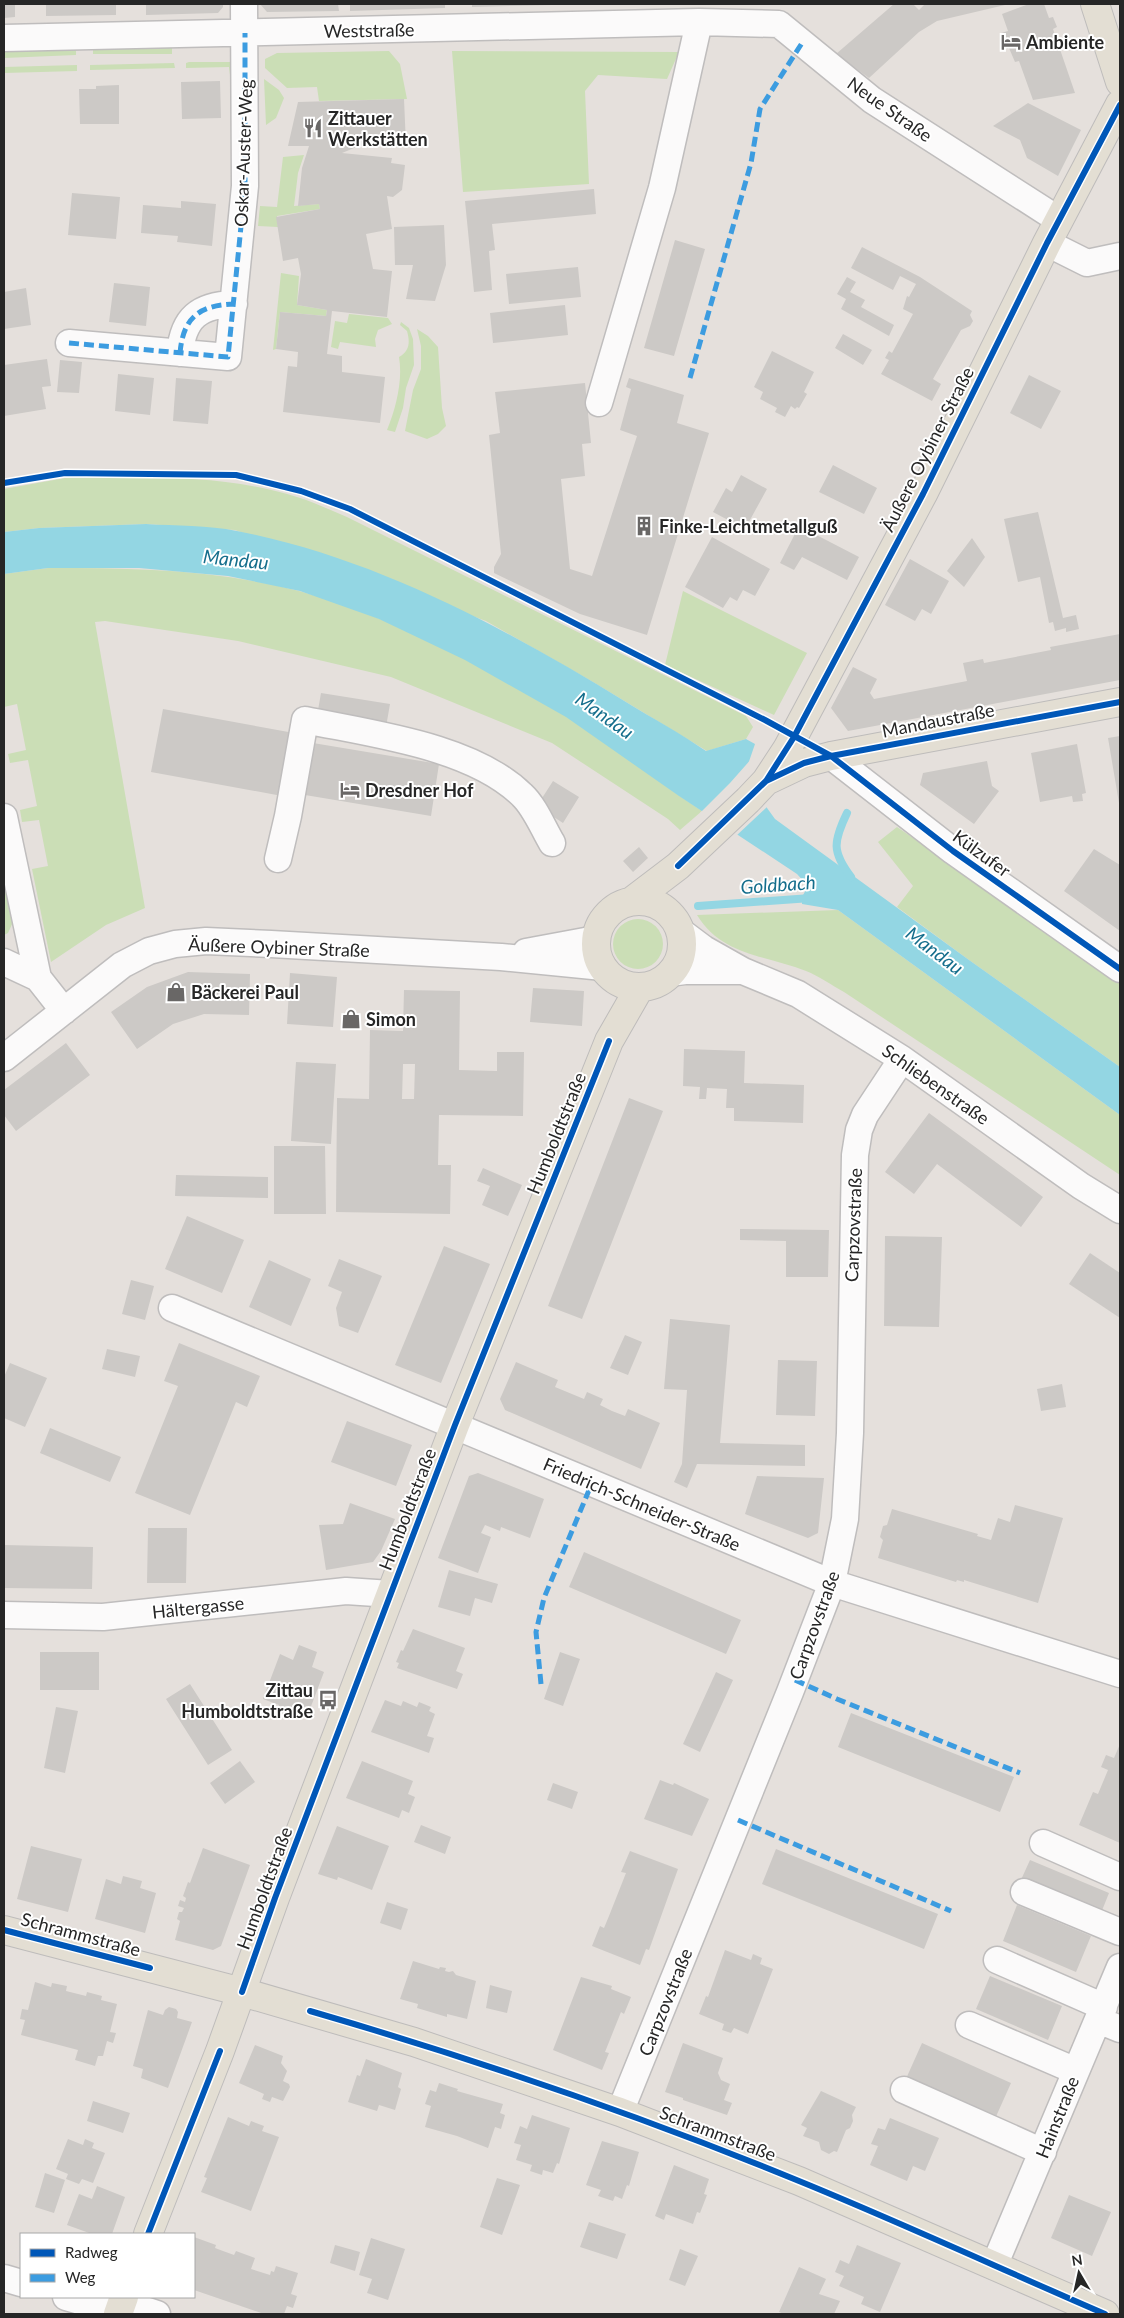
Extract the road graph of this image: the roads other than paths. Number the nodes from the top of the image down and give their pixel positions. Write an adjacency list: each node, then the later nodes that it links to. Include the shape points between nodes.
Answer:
1 (244, 4): 5 (street, Oskar-Auster-Weg)
2 (1095, 4): 7 (main road)
3 (733, 13): 4 (street, Weststraße); 10 (street, Neue Straße, via 779,24 872,100)
4 (699, 22): 5 (street, Weststraße); 16 (street, via 662,188)
5 (245, 33): 6 (street, Weststraße); 13 (street, Oskar-Auster-Weg, via 245,186)
6 (4, 38)
7 (1120, 82)
8 (1120, 94): 9 (main road)
9 (1120, 104): 10 (main road, Äußere Oybiner Straße)
10 (1060, 220): 11 (main road, Äußere Oybiner Straße)
11 (1047, 243): 12 (street, via 1087,263); 18 (main road, Äußere Oybiner Straße)
12 (1120, 256)
13 (234, 304): 15 (street, via 203,309 190,318); 15 (street, Oskar-Auster-Weg, via 228,357)
14 (69, 343): 15 (street, Oskar-Auster-Weg)
15 (180, 353)
16 (599, 403)
17 (1120, 702): 19 (main road, Mandaustraße)
18 (795, 756): 19 (main road, Mandaustraße); 23 (main road, Mandaustraße)
19 (830, 756): 29 (street, Külzufer, via 954,851)
20 (4, 817): 33 (street)
21 (552, 843): 22 (street, via 524,796 502,777 467,760 397,738 304,720)
22 (278, 859)
23 (678, 866): 24 (main road, Mandaustraße); 25 (main road)
24 (632, 901): 25 (main road, via 656,904); 26 (main road, via 610,912)
25 (676, 924): 30 (street, Schliebenstraße, via 704,949); 32 (main road, via 682,941 681,955)
26 (596, 939): 27 (street, Äußere Oybiner Straße); 31 (main road, via 597,954)
27 (501, 957): 31 (street, Äußere Oybiner Straße); 35 (street, Äußere Oybiner Straße, via 206,941 175,944 148,951 122,965)
28 (4, 962): 33 (street)
29 (1120, 969)
30 (743, 971): 32 (street, Schliebenstraße); 38 (street, Schliebenstraße, via 798,994)
31 (607, 972): 34 (main road, via 630,986); 36 (main road, Humboldtstraße)
32 (670, 973): 34 (main road, via 654,984)
33 (38, 978): 35 (street)
34 (640, 987): 36 (main road, Humboldtstraße)
35 (64, 1011): 37 (street, Äußere Oybiner Straße)
36 (609, 1041): 41 (main road, Humboldtstraße)
37 (4, 1058)
38 (902, 1059): 39 (street, Schliebenstraße); 42 (street, Carpzovstraße, via 865,1115 855,1155 850,1433 845,1519)
39 (1120, 1210)
40 (172, 1308): 41 (street, Friedrich-Schneider-Straße)
41 (455, 1425): 42 (street, Friedrich-Schneider-Straße); 43 (main road, Humboldtstraße)
42 (832, 1583): 45 (street, Friedrich-Schneider-Straße); 58 (street, Carpzovstraße)
43 (391, 1594): 44 (street, Hältergasse, via 346,1591 103,1617); 53 (main road, Humboldtstraße)
44 (4, 1615)
45 (1120, 1674)
46 (1043, 1843): 47 (street)
47 (1120, 1877)
48 (1024, 1892): 50 (street)
49 (4, 1930): 53 (main road, Schrammstraße)
50 (1120, 1932)
51 (997, 1960): 54 (street)
52 (1120, 1967): 54 (street, Hainstraße)
53 (242, 1992): 58 (main road, Schrammstraße, via 414,2042); 60 (main road, Humboldtstraße)
54 (1107, 2019): 56 (street, Hainstraße)
55 (969, 2025): 56 (street)
56 (1076, 2071): 59 (street, Hainstraße)
57 (904, 2090): 59 (street)
58 (620, 2112): 61 (main road, Schrammstraße, via 799,2181)
59 (1043, 2152): 61 (street, Hainstraße)
60 (148, 2233)
61 (994, 2266): 67 (main road, Schrammstraße)
62 (4, 2278): 63 (street)
63 (20, 2283)
64 (72, 2298): 65 (street)
65 (120, 2306): 66 (street)
66 (157, 2314)
67 (1105, 2314)

